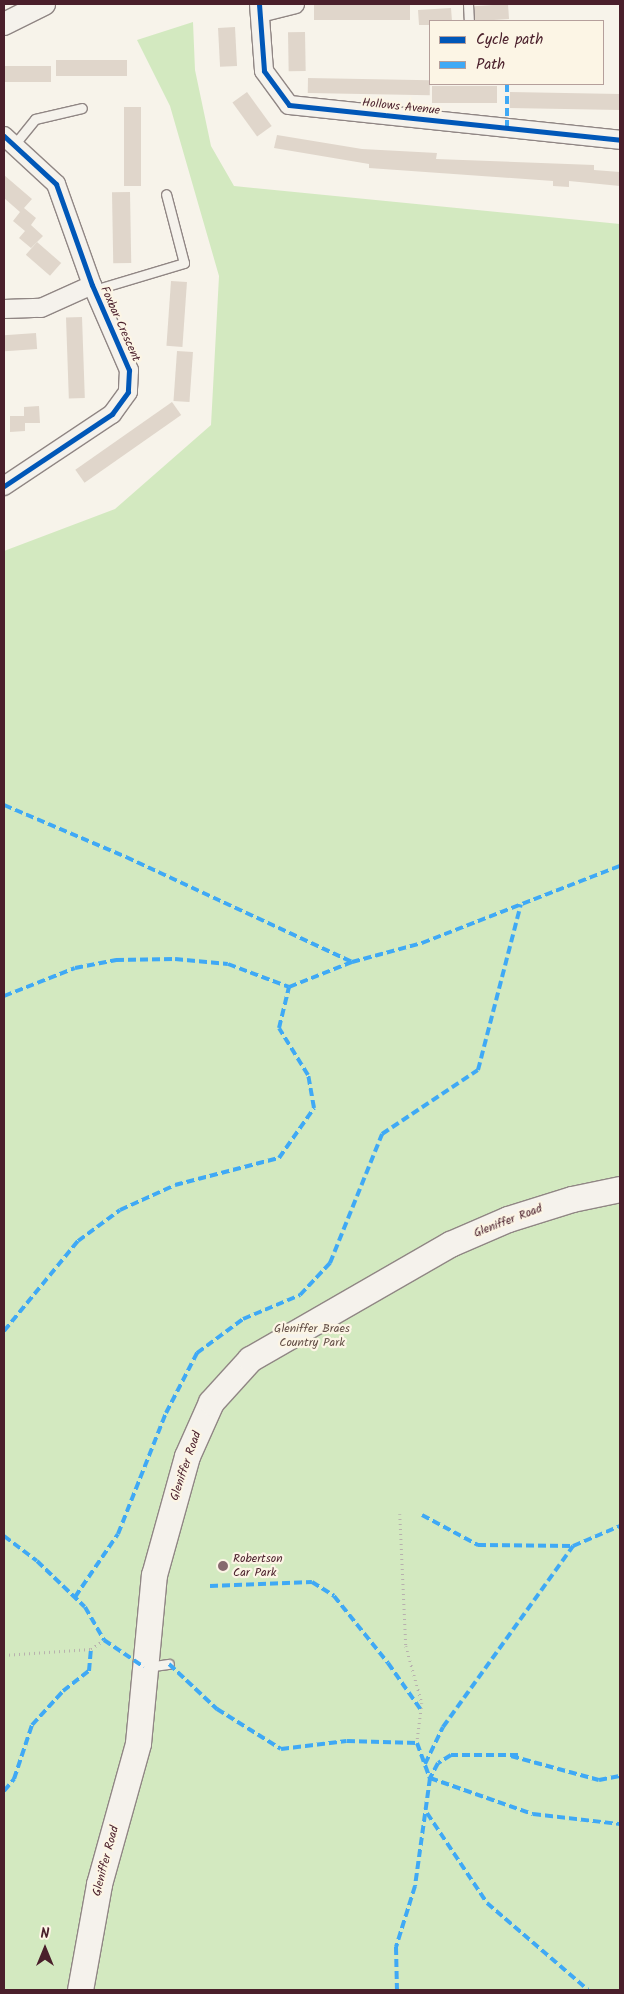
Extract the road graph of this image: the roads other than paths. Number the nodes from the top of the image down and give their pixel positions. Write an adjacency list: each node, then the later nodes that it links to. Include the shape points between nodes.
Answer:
1 (44, 4): 6 (street)
2 (295, 4): 4 (street)
3 (468, 4): 5 (lane)
4 (259, 8): 9 (street, Hollows Avenue, via 264,71 289,105)
5 (469, 20)
6 (4, 24)
7 (82, 108): 8 (lane, via 35,120)
8 (9, 140): 11 (street, Foxbar Crescent, via 56,184)
9 (620, 140)
10 (166, 194): 11 (lane, via 184,263)
11 (93, 288): 12 (street, via 41,308); 13 (street, Foxbar Crescent, via 129,370 128,392 112,414)
12 (4, 308)
13 (4, 486)
14 (620, 1189): 16 (main road, Gleniffer Road, via 572,1199 508,1219 450,1244 250,1359 226,1382 199,1426 164,1534 154,1575)
15 (169, 1664): 16 (lane)
16 (144, 1667): 17 (main road, Gleniffer Road, via 138,1743 98,1884)
17 (80, 1990)

